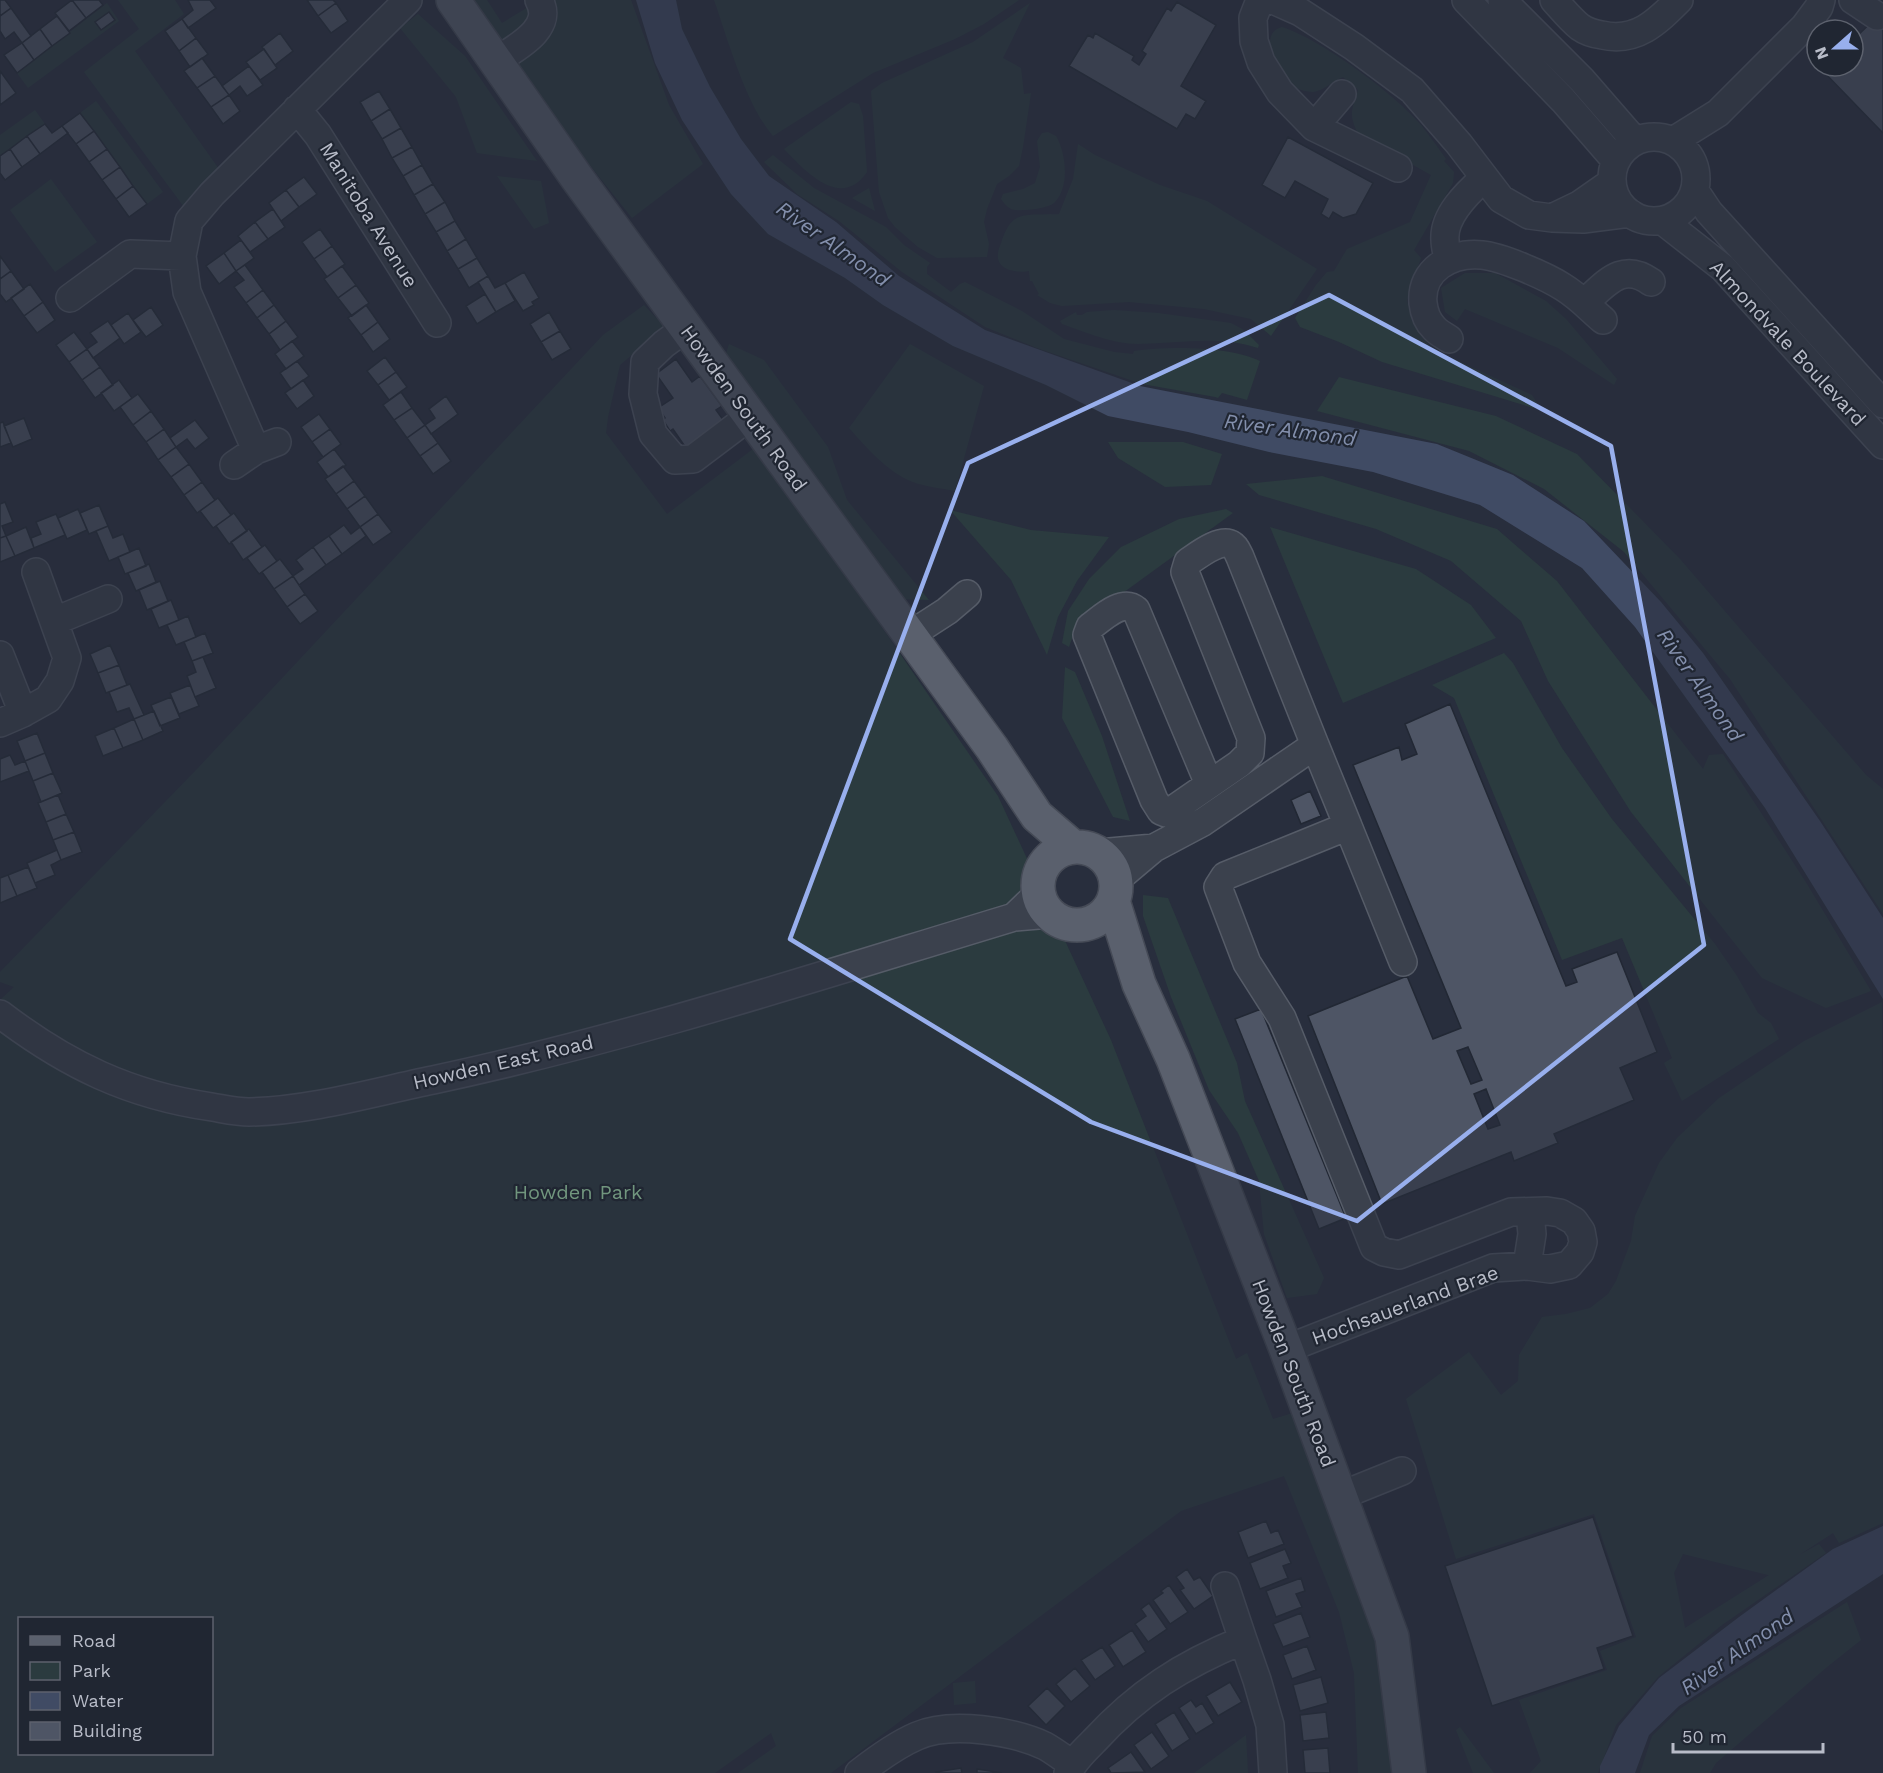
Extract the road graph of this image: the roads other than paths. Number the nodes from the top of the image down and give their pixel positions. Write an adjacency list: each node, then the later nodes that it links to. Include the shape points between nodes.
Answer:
1 (408, 0): 15 (street)
2 (453, 0): 13 (main road, Howden South Road)
3 (539, 0): 13 (street, via 543,20 535,32)
4 (1260, 0): 16 (street, via 1253,18 1254,41 1261,62 1280,92)
5 (1273, 0): 21 (street, via 1354,46 1413,90)
6 (1466, 0): 20 (street, via 1563,100)
7 (1502, 0): 17 (street, via 1582,80)
8 (1554, 0): 9 (street, via 1580,27 1618,38 1634,36 1653,25)
9 (1679, 0)
10 (1821, 0): 18 (street, via 1805,26)
11 (1853, 0): 12 (street)
12 (1877, 16)
13 (496, 61): 31 (main road, Howden South Road)
14 (1342, 94): 16 (street)
15 (297, 109): 26 (street, via 189,222); 30 (street, Manitoba Avenue, via 318,135)
16 (1314, 127): 19 (street)
17 (1635, 141): 18 (street, via 1661,137); 20 (street, via 1621,153)
18 (1682, 150): 22 (street, via 1695,168)
19 (1398, 168)
20 (1614, 171): 23 (street, via 1615,194); 24 (street, via 1579,205)
21 (1484, 178): 24 (street, via 1501,198 1529,215); 27 (street, via 1471,189 1448,223 1444,238)
22 (1695, 190): 25 (street, via 1677,215); 33 (street, Almondvale Boulevard, via 1709,212)
23 (1630, 213): 24 (street); 25 (street, via 1640,219)
24 (1552, 218)
25 (1663, 221): 35 (street, Almondvale Boulevard, via 1723,268)
26 (182, 256): 29 (street, via 130,254 106,281); 36 (street, via 187,292 266,446)
27 (1448, 259): 28 (street, via 1480,254 1503,259 1562,286 1593,311 1609,281 1621,274 1630,272); 32 (street, via 1429,276 1423,295 1424,313 1434,329)
28 (1651, 282)
29 (70, 298)
30 (437, 323)
31 (686, 328): 34 (main road, Howden South Road); 34 (street, via 645,362 643,394 652,434 675,460 693,459)
32 (1449, 339)
33 (1883, 403)
34 (750, 416): 41 (main road, Howden South Road)
35 (1883, 445)
36 (234, 465)
37 (36, 572): 40 (street)
38 (967, 594): 41 (street)
39 (108, 599): 40 (street)
40 (55, 621): 43 (street, via 67,658 60,681 48,699)
41 (910, 635): 48 (main road, Howden South Road, via 1037,816)
42 (0, 655): 43 (street)
43 (12, 718)
44 (1315, 745): 45 (street, via 1240,557 1230,543 1218,544 1188,562 1185,572 1252,745 1247,758); 46 (street); 47 (street, via 1203,822)
45 (1209, 784): 45 (street, via 1166,813 1154,800 1088,635 1090,627 1116,609 1126,605 1136,610)
46 (1348, 826): 51 (street); 54 (street, via 1225,876 1218,887 1247,963 1282,1018 1374,1247 1399,1255 1492,1218 1511,1212)
47 (1154, 848): 48 (street, Howden East Road); 49 (street)
48 (1061, 874): 49 (main road, Howden South Road, via 1113,870); 50 (main road, via 1068,924); 53 (street, Howden East Road, via 1014,917 651,1026 503,1065 311,1106 248,1112 190,1104 128,1088 72,1064)
49 (1115, 891): 50 (main road, via 1107,911); 52 (main road, Howden South Road)
50 (1088, 924): 52 (main road, Howden South Road)
51 (1403, 962)
52 (1139, 984): 56 (main road, Howden South Road, via 1173,1059)
53 (0, 1014)
54 (1530, 1213): 55 (street, Hochsauerland Brae, via 1532,1234); 55 (street, Hochsauerland Brae, via 1560,1213 1574,1221 1583,1242 1569,1265 1550,1269)
55 (1527, 1266): 56 (street, Hochsauerland Brae, via 1493,1269)
56 (1286, 1349): 58 (main road, Howden South Road)
57 (1402, 1472): 58 (street)
58 (1340, 1496): 64 (main road, Howden South Road, via 1392,1638)
59 (1225, 1586): 60 (street)
60 (1242, 1640): 61 (street, via 1177,1671 1141,1695); 63 (street, via 1270,1725)
61 (1070, 1768): 62 (street, via 1046,1747 1012,1734 955,1729 920,1734)
62 (859, 1773)
63 (1273, 1773)
64 (1409, 1773)

